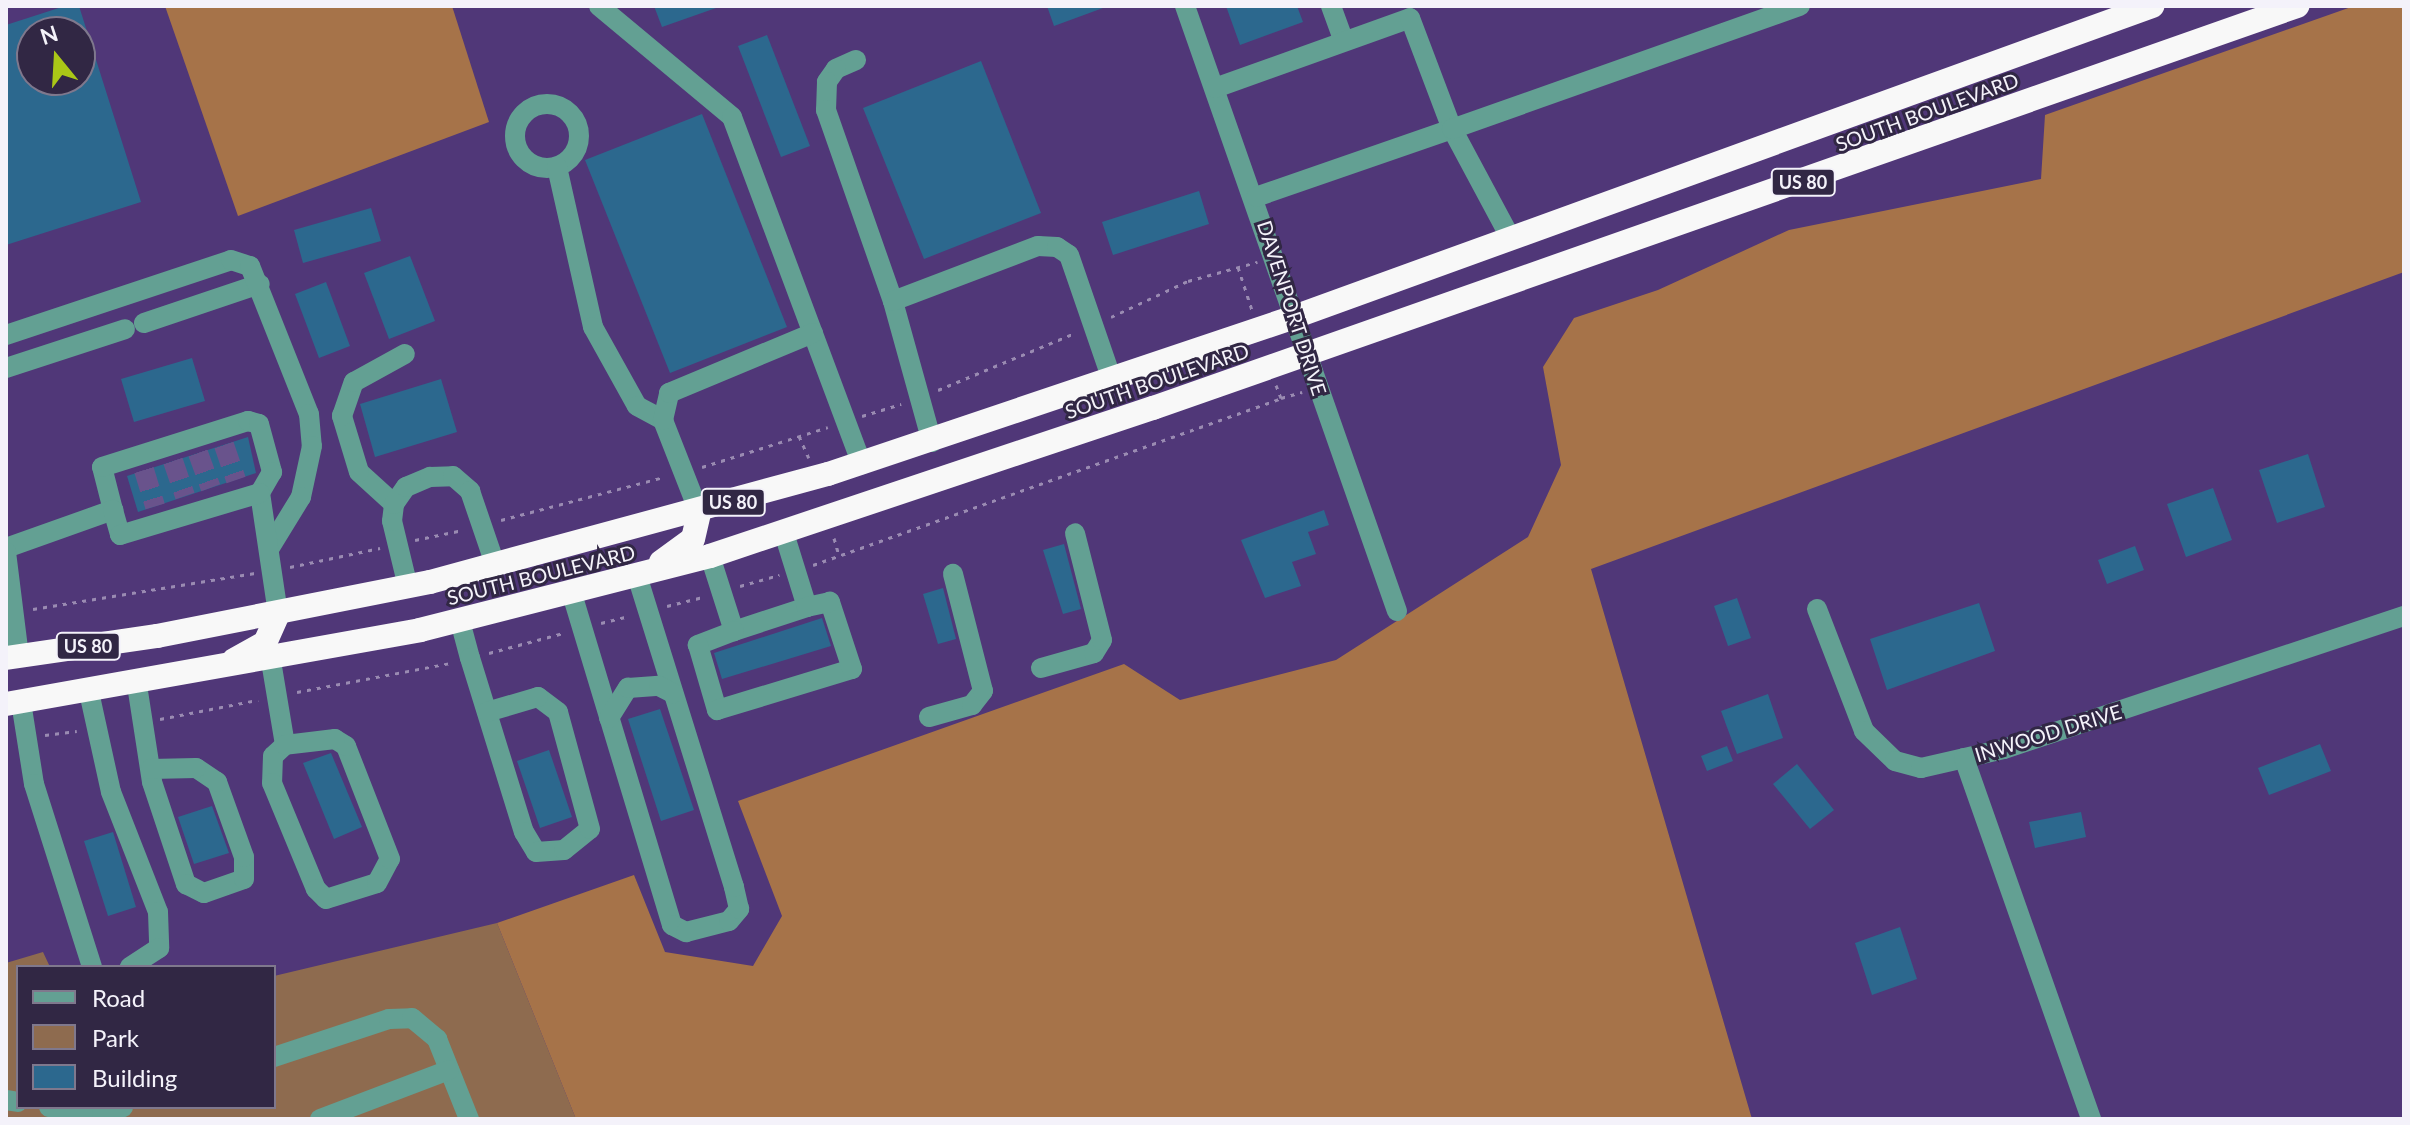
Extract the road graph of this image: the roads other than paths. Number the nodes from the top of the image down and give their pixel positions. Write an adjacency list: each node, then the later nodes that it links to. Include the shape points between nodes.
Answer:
1 (599, 6): 18 (street, via 732,117)
2 (1185, 6): 10 (street, DAVENPORT DRIVE)
3 (1331, 6): 8 (street)
4 (1800, 6): 11 (street)
5 (2152, 6): 14 (highway, SOUTH BOULEVARD / US 80)
6 (2297, 6): 22 (highway, SOUTH BOULEVARD / US 80)
7 (1408, 12): 8 (street); 11 (street)
8 (1344, 41): 10 (street)
9 (856, 60): 16 (street, via 836,69 827,82 826,110)
10 (1215, 88): 13 (street, DAVENPORT DRIVE)
11 (1452, 129): 13 (street); 14 (street)
12 (557, 167): 26 (street, via 593,327 637,406)
13 (1256, 197): 17 (street, DAVENPORT DRIVE)
14 (1510, 237): 17 (highway, SOUTH BOULEVARD / US 80)
15 (260, 284): 19 (street, via 250,266 231,260); 23 (street); 36 (street, via 309,414 312,446 301,497)
16 (893, 301): 24 (street, via 1038,246 1057,247 1069,255); 27 (street)
17 (1294, 317): 20 (highway, SOUTH BOULEVARD / US 80); 22 (street, DAVENPORT DRIVE)
18 (813, 333): 26 (street, via 669,393); 28 (street)
19 (6, 335)
20 (1212, 345): 24 (highway, SOUTH BOULEVARD / US 80); 25 (highway, via 1230,359 1221,376)
21 (405, 354): 31 (street, via 354,382 342,416 359,472)
22 (1307, 354): 25 (highway, SOUTH BOULEVARD / US 80); 47 (street, DAVENPORT DRIVE)
23 (6, 368)
24 (1112, 380): 27 (highway, SOUTH BOULEVARD / US 80)
25 (1153, 408): 34 (highway, SOUTH BOULEVARD / US 80)
26 (663, 420): 33 (street)
27 (932, 442): 28 (highway, SOUTH BOULEVARD / US 80)
28 (862, 464): 33 (highway, SOUTH BOULEVARD / US 80)
29 (236, 480): 30 (street)
30 (251, 497): 32 (street, via 214,497 158,515 120,535); 32 (street, via 272,472 259,424 142,462 102,467); 36 (street)
31 (394, 504): 39 (street, via 406,487 453,476 470,491); 43 (street, via 396,544)
32 (113, 510): 37 (street)
33 (699, 512): 39 (highway, SOUTH BOULEVARD / US 80); 42 (highway, via 700,526 681,551)
34 (784, 533): 38 (highway, SOUTH BOULEVARD / US 80); 45 (street)
35 (1075, 533): 54 (street, via 1102,640 1094,653)
36 (269, 549): 48 (street)
37 (6, 550): 52 (street, via 14,612)
38 (710, 556): 41 (highway, SOUTH BOULEVARD / US 80); 51 (street)
39 (496, 567): 43 (highway, SOUTH BOULEVARD / US 80)
40 (953, 574): 61 (street, via 983,691 972,705)
41 (637, 576): 42 (highway, SOUTH BOULEVARD / US 80); 58 (street)
42 (599, 586): 44 (highway, SOUTH BOULEVARD / US 80)
43 (408, 587): 48 (highway, SOUTH BOULEVARD / US 80)
44 (572, 594): 50 (highway, SOUTH BOULEVARD / US 80); 62 (street)
45 (807, 607): 51 (street); 51 (street, via 830,602 852,669 717,710 698,645)
46 (1817, 609): 64 (street, via 1851,703 1876,748 1921,768)
47 (1397, 611)
48 (278, 614): 52 (highway, SOUTH BOULEVARD / US 80); 55 (highway, via 265,643)
49 (2404, 616): 64 (street, INWOOD DRIVE)
50 (460, 621): 53 (highway, SOUTH BOULEVARD / US 80); 60 (street)
51 (734, 631)
52 (10, 658)
53 (271, 661): 55 (highway, SOUTH BOULEVARD / US 80); 63 (street)
54 (1041, 668)
55 (202, 673): 56 (highway, SOUTH BOULEVARD / US 80)
56 (137, 685): 57 (highway, SOUTH BOULEVARD / US 80); 65 (street)
57 (89, 692): 59 (highway, SOUTH BOULEVARD / US 80); 67 (street, via 107,778 158,912 159,948)
58 (673, 693): 62 (street, via 659,686 628,688); 62 (street, via 734,887 739,909 729,921 686,932 672,925)
59 (14, 703): 66 (street)
60 (487, 712): 60 (street, via 536,852 564,850 590,829 558,712 538,697)
61 (929, 717)
62 (609, 718)
63 (285, 745): 63 (street, via 273,756 272,783 316,889 326,899 377,883 390,859 346,746 335,739)
64 (1964, 758): 74 (street, INWOOD DRIVE)
65 (151, 769): 65 (street, via 164,830 186,884 204,893 244,879 244,857 217,782 196,768)
66 (91, 965)
67 (133, 965)
68 (276, 1056): 69 (street, via 389,1019 412,1018 437,1039)
69 (449, 1070): 72 (street); 73 (street)
70 (64, 1109): 71 (street, via 102,1114)
71 (117, 1109)
72 (320, 1119)
73 (469, 1119)
74 (2091, 1119)

